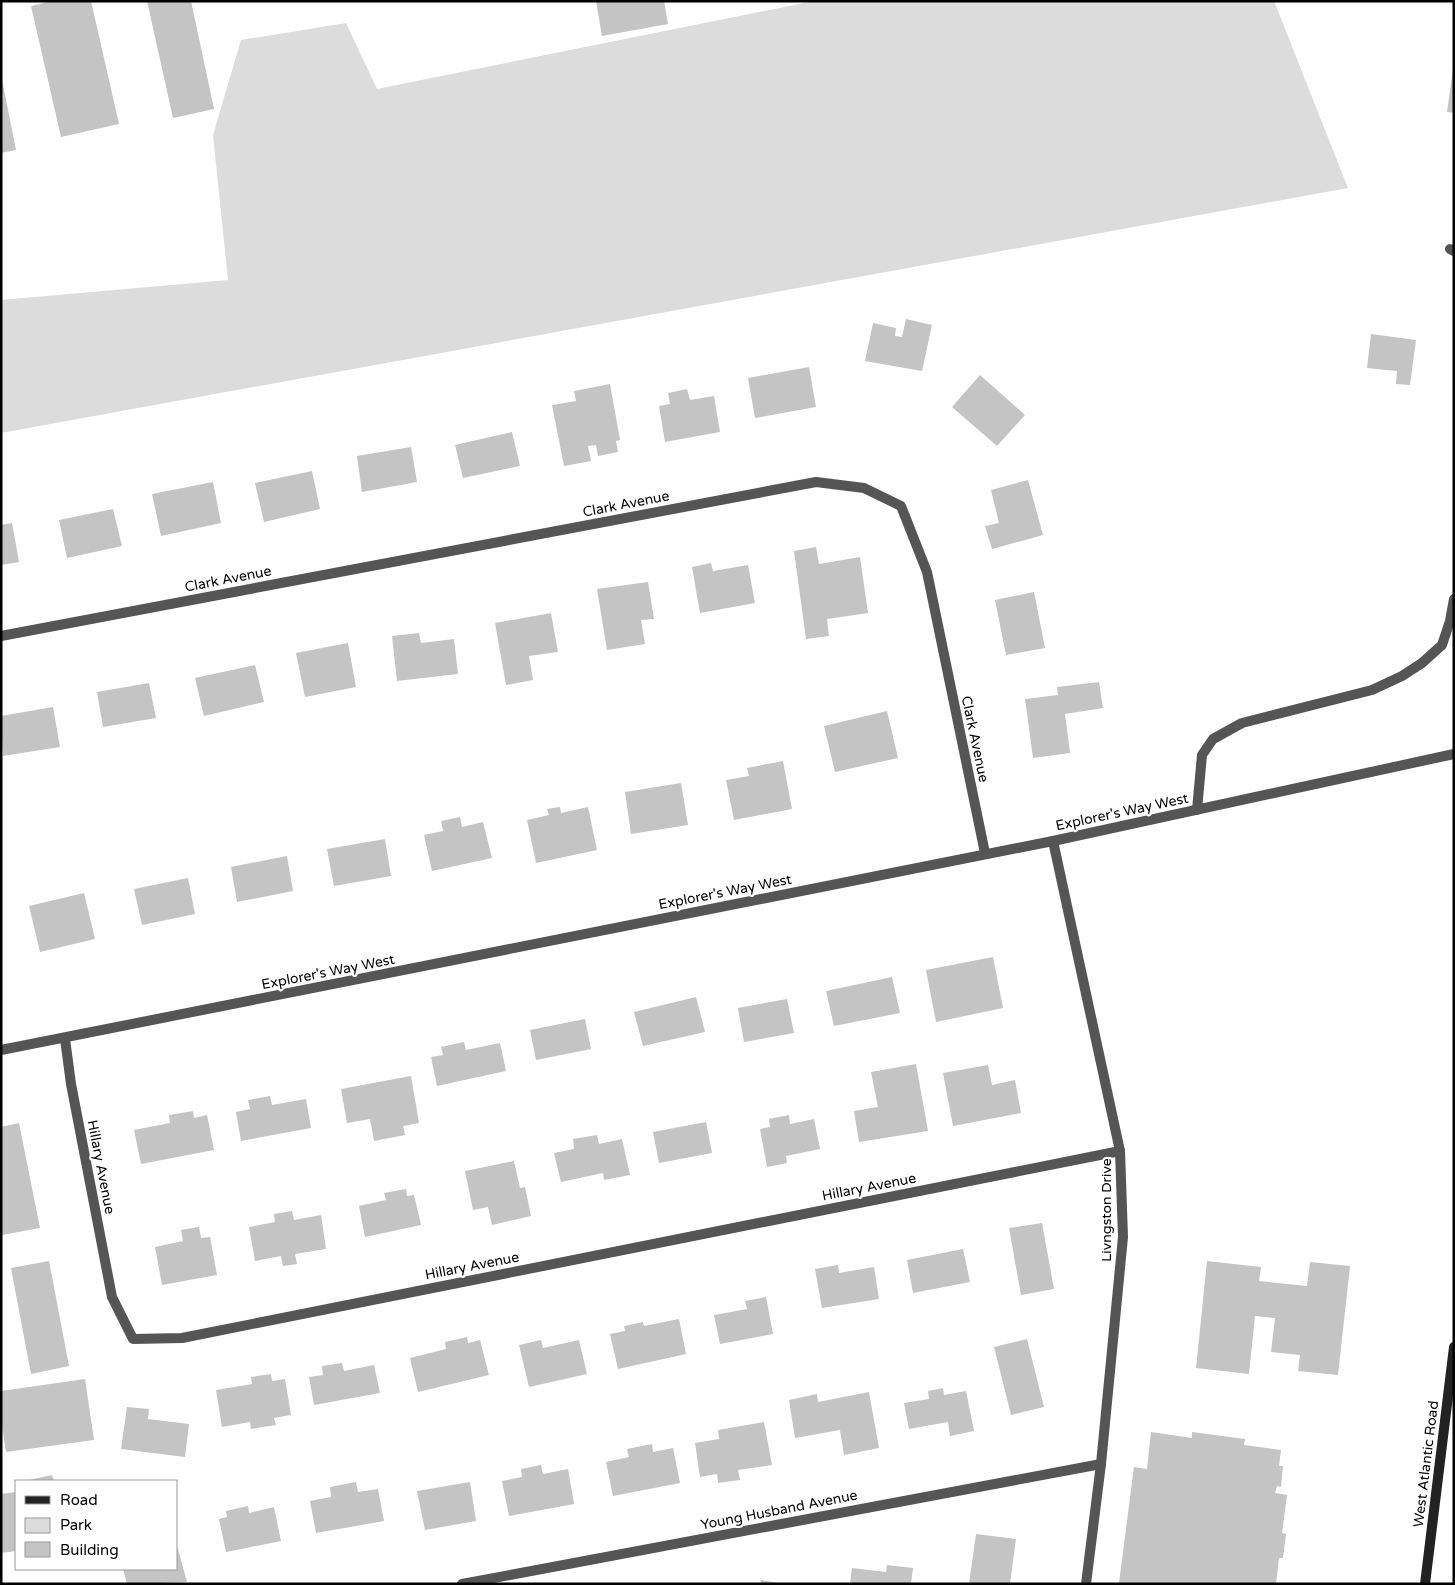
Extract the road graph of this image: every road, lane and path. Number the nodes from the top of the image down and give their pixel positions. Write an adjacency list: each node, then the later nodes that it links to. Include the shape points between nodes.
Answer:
1 (1454, 599): 4 (street, via 1442,644 1402,676 1372,690 1242,723 1214,739 1202,755)
2 (1, 636): 6 (street, Clark Avenue, via 816,482 864,488 901,506 927,572)
3 (1454, 754): 4 (street, Explorer's Way West)
4 (1197, 810): 5 (street, Explorer's Way West)
5 (1053, 841): 6 (street, Explorer's Way West); 9 (street, Livngston Drive)
6 (985, 853): 7 (street, Explorer's Way West)
7 (65, 1039): 8 (street, Explorer's Way West); 9 (street, Hillary Avenue, via 112,1297 133,1339 182,1338)
8 (1, 1050)
9 (1120, 1151): 11 (street, Livngston Drive, via 1123,1237)
10 (1454, 1347): 14 (main road, West Atlantic Road)
11 (1101, 1464): 12 (street, Young Husband Avenue); 13 (street, Livngston Drive)
12 (462, 1584)
13 (1086, 1584)
14 (1425, 1584)

